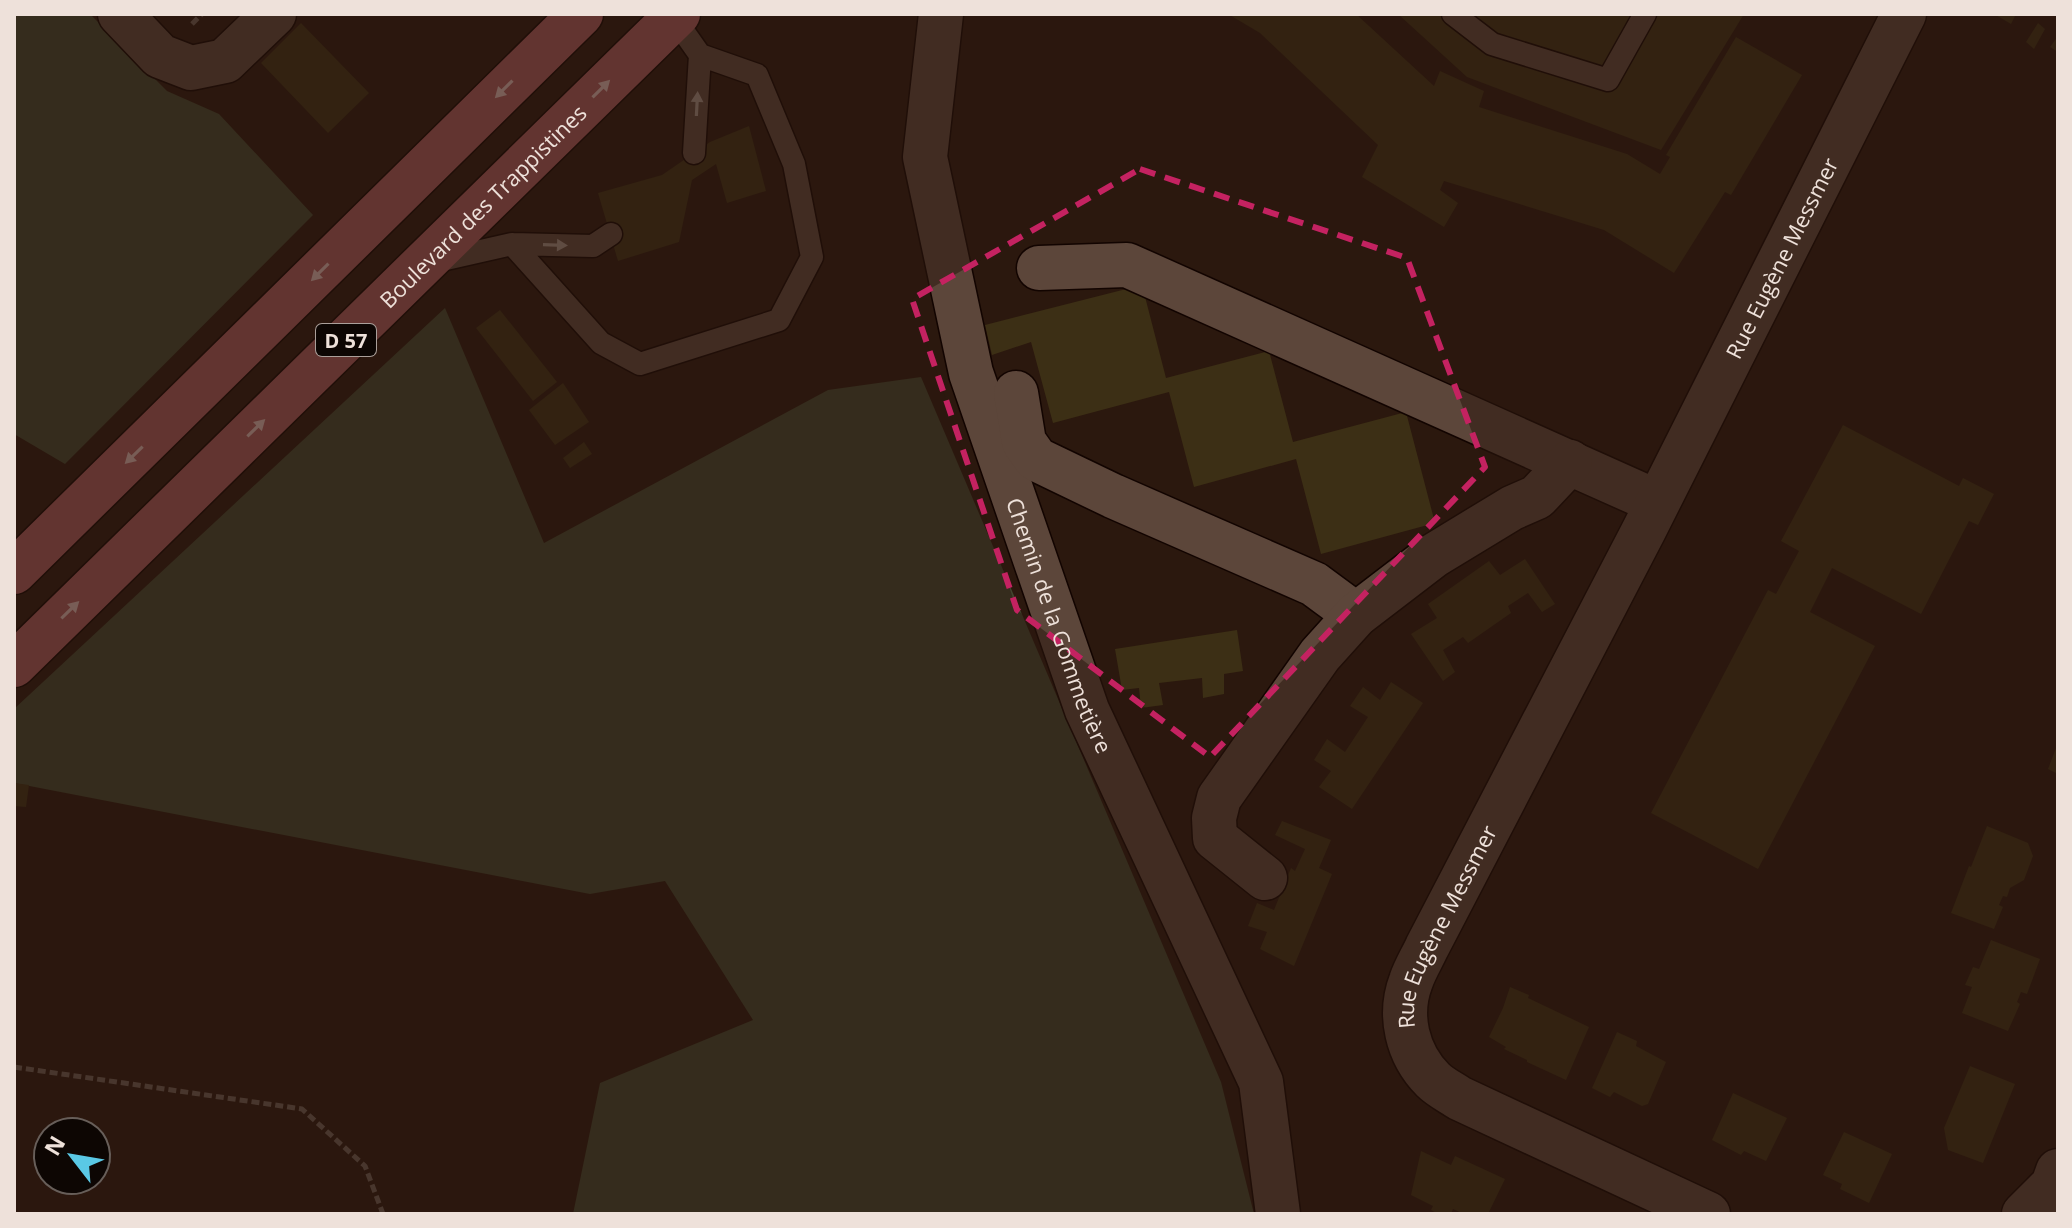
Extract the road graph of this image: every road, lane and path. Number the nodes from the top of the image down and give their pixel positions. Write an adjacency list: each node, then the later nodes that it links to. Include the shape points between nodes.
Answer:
1 (120, 14): 2 (street, via 160,56 191,68 225,61)
2 (274, 14)
3 (581, 14): 18 (main road, one-way to 18)
4 (941, 14): 25 (street, Chemin de la Gommetière, via 925,157 971,373 1087,710 1261,1082)
5 (1453, 14): 6 (lane, via 1492,44 1608,80)
6 (1645, 14)
7 (1904, 14): 17 (street, Rue Eugène Messmer)
8 (676, 16): 9 (lane); 13 (main road, Boulevard des Trappistines / D 57, one-way to 8)
9 (700, 55): 10 (lane, one-way to 9); 12 (lane, via 757,75 794,164 812,257 779,320 640,364 601,343)
10 (694, 153)
11 (611, 234): 12 (lane, one-way to 11, via 593,246)
12 (512, 244): 13 (lane)
13 (424, 264): 20 (main road, Boulevard des Trappistines / D 57, one-way to 13)
14 (1039, 268): 16 (street, via 1127,265)
15 (1016, 393): 19 (street, via 1024,442 1036,459 1314,584)
16 (1570, 462): 17 (street); 19 (street, via 1537,497 1433,556)
17 (1657, 502): 26 (street, Rue Eugène Messmer, via 1427,947 1404,1009 1412,1049 1435,1083)
18 (14, 572)
19 (1356, 615): 21 (street, via 1320,655 1219,798 1215,838)
20 (14, 665)
21 (1265, 878)
22 (14, 1067): 24 (path, via 302,1109 365,1166)
23 (2058, 1171): 27 (street, via 2053,1185)
24 (383, 1214)
25 (1278, 1214)
26 (1708, 1214)
27 (2024, 1214)

